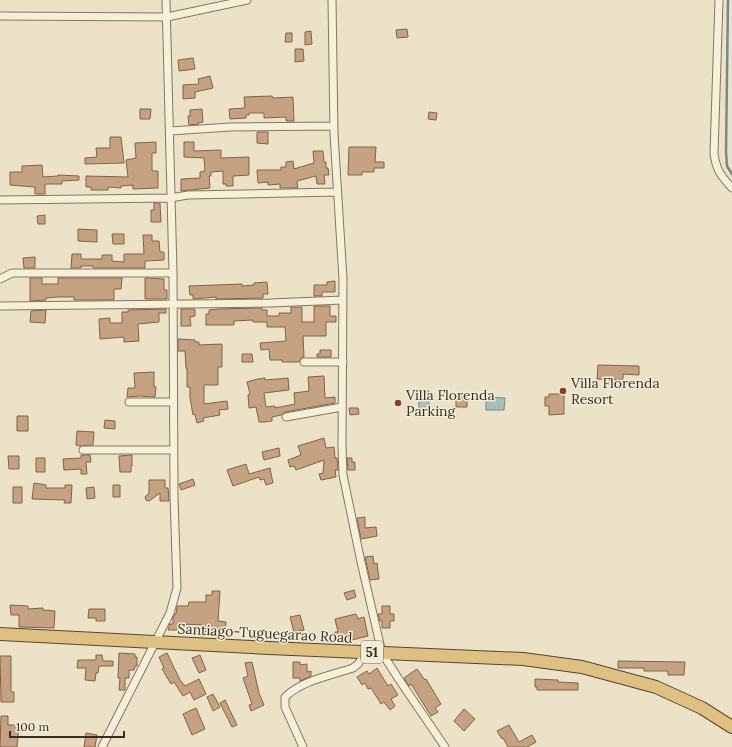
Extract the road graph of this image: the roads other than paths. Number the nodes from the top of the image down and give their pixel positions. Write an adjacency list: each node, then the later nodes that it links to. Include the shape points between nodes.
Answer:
1 (166, 0): 6 (street)
2 (246, 0): 6 (street)
3 (332, 0): 7 (street)
4 (719, 0): 9 (street, via 714,153 715,165)
5 (0, 16): 6 (street)
6 (167, 17): 8 (street)
7 (334, 126): 8 (street, via 230,127); 10 (street)
8 (170, 131): 11 (street)
9 (732, 188)
10 (337, 192): 11 (street, via 188,195); 15 (street)
11 (170, 198): 12 (street); 13 (street)
12 (0, 200)
13 (173, 273): 14 (street, via 12,273); 16 (street)
14 (0, 279)
15 (343, 300): 16 (street); 19 (street)
16 (173, 304): 17 (street); 21 (street)
17 (0, 306)
18 (304, 362): 19 (street)
19 (343, 362): 22 (street)
20 (129, 402): 21 (street)
21 (173, 402): 25 (street)
22 (342, 408): 23 (street); 29 (street, via 343,475)
23 (286, 417)
24 (84, 450): 25 (street)
25 (174, 450): 27 (street, via 177,588 170,613)
26 (0, 634): 27 (highway, Santiago-Tuguegarao Road / 51)
27 (155, 643): 28 (highway, Santiago-Tuguegarao Road / 51); 31 (street)
28 (366, 652): 29 (highway, Santiago-Tuguegarao Road / 51); 32 (street, via 352,668 303,684 285,697 285,707)
29 (382, 653): 30 (highway, Santiago-Tuguegarao Road / 51, via 523,659 582,667 656,687 702,708); 33 (street)
30 (732, 727)
31 (102, 747)
32 (303, 747)
33 (445, 747)

